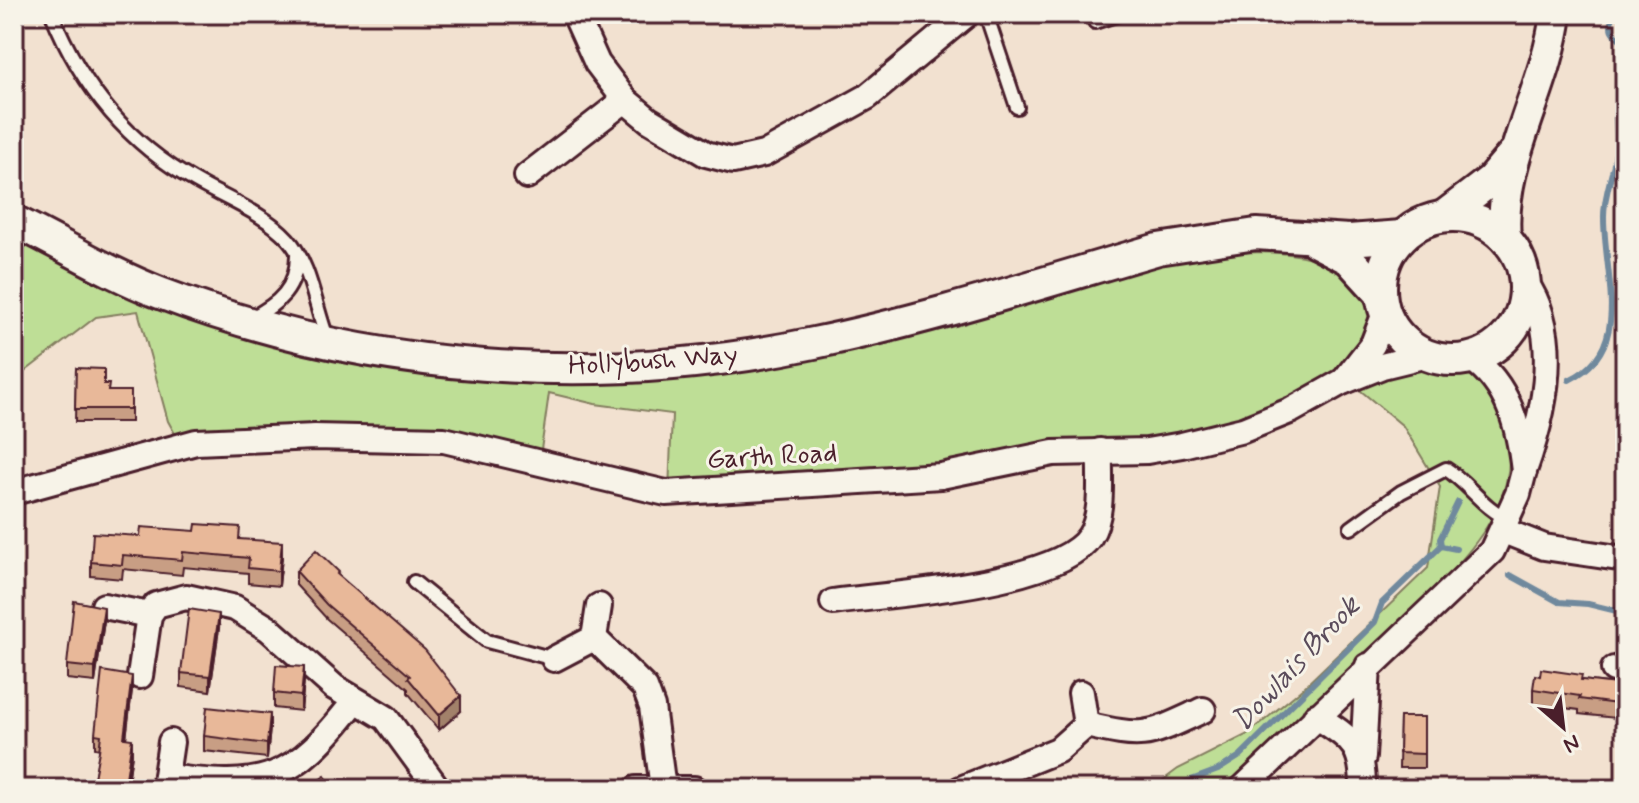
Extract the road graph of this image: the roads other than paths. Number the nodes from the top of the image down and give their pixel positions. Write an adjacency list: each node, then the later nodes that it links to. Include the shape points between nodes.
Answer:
1 (52, 14): 17 (lane, via 86,82 129,134 192,180 274,225)
2 (575, 14): 8 (street, via 597,63)
3 (967, 14): 8 (street, via 867,97 764,154 733,161 706,154)
4 (986, 14): 9 (lane)
5 (1119, 14): 7 (lane)
6 (1556, 14): 10 (street, Hollybush Way, via 1552,46)
7 (1095, 22)
8 (625, 100): 11 (street)
9 (1017, 107)
10 (1519, 146): 12 (street, Hollybush Way, via 1491,180); 16 (street, Hollybush Way, via 1506,196)
11 (527, 176)
12 (1444, 216): 15 (street, Hollybush Way); 16 (street, via 1484,222)
13 (14, 221): 20 (street, Hollybush Way, via 159,293)
14 (1303, 236): 15 (street, Hollybush Way); 19 (street, Hollybush Way, via 1349,259); 21 (street, Hollybush Way, via 1256,234 1158,249 814,343 713,360 627,368 520,368 409,358)
15 (1402, 236): 19 (street, via 1384,264)
16 (1505, 238): 18 (street, Hollybush Way, via 1517,253)
17 (297, 255): 20 (lane, via 294,279 284,298); 21 (lane)
18 (1525, 282): 23 (street, via 1515,326 1494,348); 26 (street, via 1542,317 1545,350 1539,428)
19 (1383, 303): 22 (street, Hollybush Way, via 1398,335); 24 (street, Garth Road, via 1373,344)
20 (247, 320): 21 (street, Hollybush Way)
21 (328, 341)
22 (1427, 355): 23 (street); 24 (street, Garth Road)
23 (1471, 358): 26 (street, via 1488,370 1506,399 1516,421)
24 (1342, 382): 25 (street, Garth Road, via 1243,430 1147,451)
25 (1100, 451): 27 (street, Garth Road, via 1053,453 941,476 666,493 444,440 315,437 196,442); 32 (street, via 1097,521 1076,550 1001,579 868,608)
26 (1524, 471): 28 (street)
27 (14, 492)
28 (1506, 525): 29 (lane, via 1446,469 1401,492); 30 (street, via 1544,547); 38 (street, via 1492,551)
29 (1351, 528)
30 (1623, 552)
31 (414, 582): 37 (lane, via 487,641)
32 (833, 602)
33 (104, 606): 35 (street)
34 (599, 606): 36 (street)
35 (149, 615): 39 (street); 41 (street, via 156,605 186,597 235,608 261,622)
36 (594, 638): 37 (street); 48 (street, via 645,688)
37 (554, 659)
38 (1368, 666): 43 (street); 46 (street)
39 (140, 676)
40 (1081, 693): 44 (street)
41 (354, 702): 47 (street, via 305,759 279,773 253,782); 49 (street, via 386,718)
42 (1203, 710): 44 (street, via 1148,735)
43 (1316, 716): 46 (street, via 1357,745); 53 (street)
44 (1086, 725): 52 (street, via 1058,750)
45 (171, 742): 47 (street)
46 (1363, 757): 54 (street)
47 (165, 783)
48 (663, 788): 50 (street); 51 (street)
49 (438, 789)
50 (636, 789)
51 (694, 789)
52 (961, 789)
53 (1242, 789)
54 (1363, 789)

